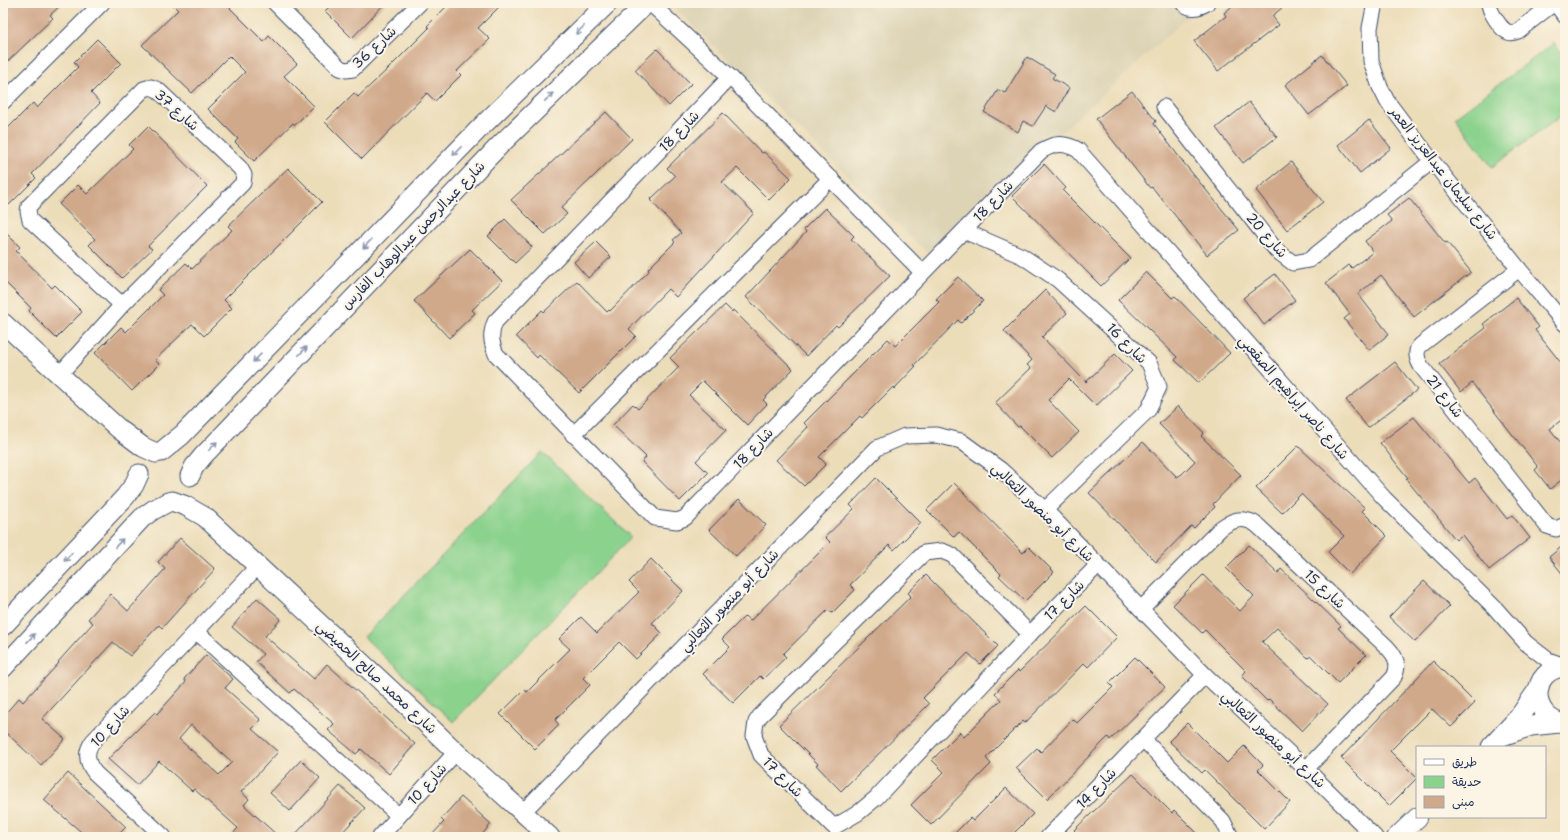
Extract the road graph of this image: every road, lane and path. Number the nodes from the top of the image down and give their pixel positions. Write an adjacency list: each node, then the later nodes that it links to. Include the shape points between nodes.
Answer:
1 (102, 3): 15 (street)
2 (275, 3): 3 (street, شارع 36, via 340,68 346,70 353,69)
3 (420, 3)
4 (608, 3): 14 (street, شارع عبدالرحمن عبدالوهاب الفارس, one-way to 14)
5 (647, 3): 17 (street, شارع عبدالرحمن عبدالوهاب الفارس, one-way to 5)
6 (650, 3): 13 (street)
7 (1182, 3): 8 (street, via 1191,8 1198,8)
8 (1207, 3)
9 (1375, 3): 21 (street, شارع سليمان عبدالعزيز العمر, via 1370,44 1374,74 1387,100)
10 (1489, 3): 11 (street, via 1492,14 1506,31 1512,33)
11 (1555, 3): 12 (street)
12 (1565, 16)
13 (730, 77): 22 (street); 31 (street, شارع 18, via 495,322 491,343 496,354)
14 (510, 99): 17 (street, via 507,109 512,118); 18 (street, شارع عبدالرحمن عبدالوهاب الفارس)
15 (3, 102)
16 (1164, 107): 21 (street, شارع 20, via 1276,250 1293,263 1309,260)
17 (527, 118): 20 (street, شارع عبدالرحمن عبدالوهاب الفارس)
18 (479, 129): 20 (street, via 493,128 499,136); 32 (street, شارع عبدالرحمن عبدالوهاب الفارس, one-way to 32, via 182,435)
19 (1069, 145): 23 (street, شارع 18, via 1052,145 1041,151); 45 (street, شارع ناصر إبراهيم الصقعبي, via 1083,156 1384,498 1495,608)
20 (499, 146): 34 (street, شارع عبدالرحمن عبدالوهاب الفارس, one-way to 20, via 194,467 203,456)
21 (1432, 161): 24 (street, شارع سليمان عبدالعزيز العمر)
22 (830, 178): 25 (street); 31 (street)
23 (964, 231): 25 (street, شارع 18); 36 (street, شارع 16, via 1022,256 1058,280 1149,363 1159,386 1148,410)
24 (1519, 270): 28 (street, شارع سليمان عبدالعزيز العمر); 38 (street, شارع 21, via 1421,345 1417,355 1421,366 1547,526 1556,529)
25 (922, 272): 31 (street, شارع 18, via 685,518 677,521 655,518)
26 (122, 305): 26 (street, شارع 37, via 30,220 28,211 144,89 151,87 158,90 235,163 244,175 243,183); 29 (street, شارع 37)
27 (3, 323): 29 (street)
28 (1565, 324)
29 (59, 375): 30 (street)
30 (119, 429): 32 (street, via 137,443); 33 (street)
31 (573, 435)
32 (159, 452): 33 (street, via 145,461); 34 (street, via 175,454 181,458 189,469)
33 (140, 471): 35 (street, via 140,486 147,495 157,501); 42 (street, one-way to 42, via 125,497)
34 (189, 480): 35 (street, via 182,495); 37 (street, شارع محمد صالح الحميضي, via 193,498)
35 (170, 502): 37 (street, شارع محمد صالح الحميضي, via 186,506); 47 (street, one-way to 35, via 142,518)
36 (1045, 510): 39 (street, شارع أبو منصور الثعالبي); 55 (street, شارع أبو منصور الثعالبي, via 1001,470 961,441 936,435 905,436 877,448)
37 (205, 517): 40 (street, شارع محمد صالح الحميضي)
38 (1565, 525)
39 (1098, 565): 41 (street, شارع أبو منصور الثعالبي); 44 (street, شارع 17)
40 (258, 566): 43 (street, شارع 10); 53 (street, شارع محمد صالح الحميضي)
41 (1141, 609): 48 (street, شارع أبو منصور الثعالبي); 54 (street, شارع 15, via 1221,528 1235,520 1246,520 1257,525 1388,647 1398,664 1394,677)
42 (3, 626)
43 (197, 632): 56 (street, شارع 10); 58 (street, شارع 10, via 94,741 88,753 88,761 95,773)
44 (1030, 634): 44 (street, شارع 17, via 952,555 942,550 924,554 918,557 760,716 754,730 757,748 766,761 834,827 858,813 876,798)
45 (1526, 643): 46 (street, شارع ناصر إبراهيم الصقعبي, via 1548,660); 49 (street, شارع ناصر إبراهيم الصقعبي, via 1538,665)
46 (1565, 666): 49 (street, via 1550,672)
47 (3, 668)
48 (1206, 674): 51 (street, شارع 14); 54 (street, شارع أبو منصور الثعالبي)
49 (1540, 685): 50 (street, via 1540,707 1548,717); 52 (street, via 1522,713)
50 (1562, 724): 52 (street, via 1531,726)
51 (1143, 739): 61 (street, شارع 14); 62 (street, via 1223,821)
52 (1496, 742)
53 (456, 752): 55 (street, شارع محمد صالح الحميضي); 56 (street, شارع 10)
54 (1306, 769): 63 (street, شارع أبو منصور الثعالبي)
55 (523, 812): 60 (street, شارع محمد صالح الحميضي)
56 (398, 815): 59 (street, شارع 10)
57 (1417, 818): 64 (street)
58 (164, 837)
59 (380, 837)
60 (550, 837)
61 (1048, 837)
62 (1231, 837)
63 (1375, 837)
64 (1397, 837)

